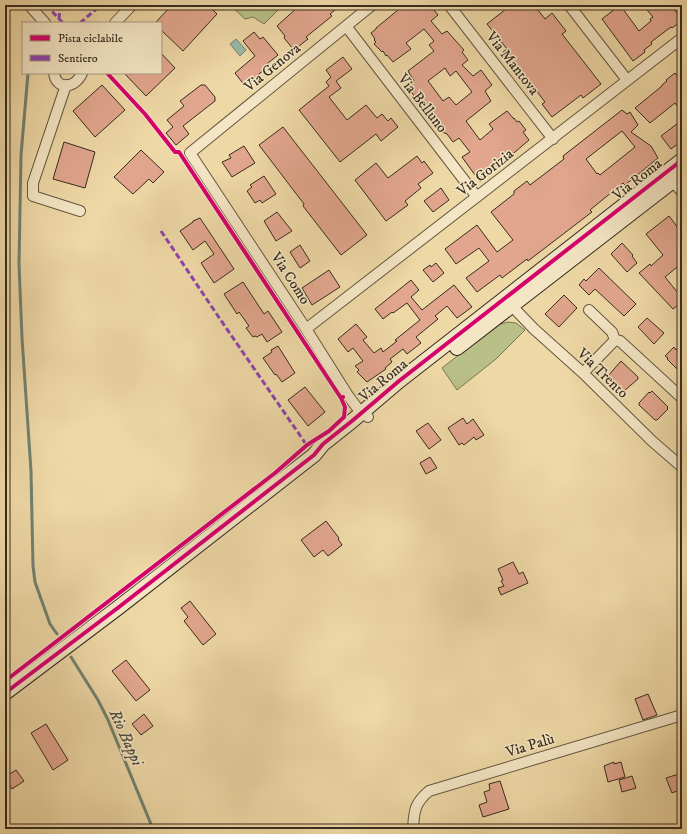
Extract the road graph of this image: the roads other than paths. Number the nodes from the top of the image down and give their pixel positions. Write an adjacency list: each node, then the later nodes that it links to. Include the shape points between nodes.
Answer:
1 (29, 5): 6 (street)
2 (132, 5): 7 (street)
3 (372, 5): 8 (street, Via Genova)
4 (449, 5): 14 (street, Via Mantova)
5 (569, 5): 12 (street)
6 (44, 22)
7 (116, 22)
8 (346, 26): 15 (street, Via Genova); 18 (street, Via Belluno)
9 (682, 38): 12 (street, Via Gorizia)
10 (54, 74): 13 (street, via 59,83)
11 (82, 74): 13 (street, via 79,80)
12 (627, 80): 14 (street, Via Gorizia)
13 (66, 85): 19 (street, via 33,183 33,196)
14 (553, 139): 18 (street, Via Gorizia)
15 (190, 153): 22 (street, Via Como)
16 (682, 160): 17 (street, Via Roma)
17 (676, 180): 20 (street, Via Roma)
18 (477, 197): 22 (street, Via Gorizia)
19 (80, 211)
20 (508, 302): 24 (street, Via Trento); 26 (street, Via Roma, via 399,382)
21 (589, 310): 23 (street, via 612,332)
22 (306, 329): 26 (street, Via Como, via 347,394)
23 (615, 340): 24 (street); 25 (street, via 620,341)
24 (583, 373): 27 (street, Via Trento)
25 (682, 398)
26 (365, 415): 28 (street, Via Roma, via 323,444 318,452)
27 (682, 467)
28 (5, 693)
29 (682, 715): 30 (street, Via Palù, via 429,791 420,799 414,813)
30 (413, 829)

